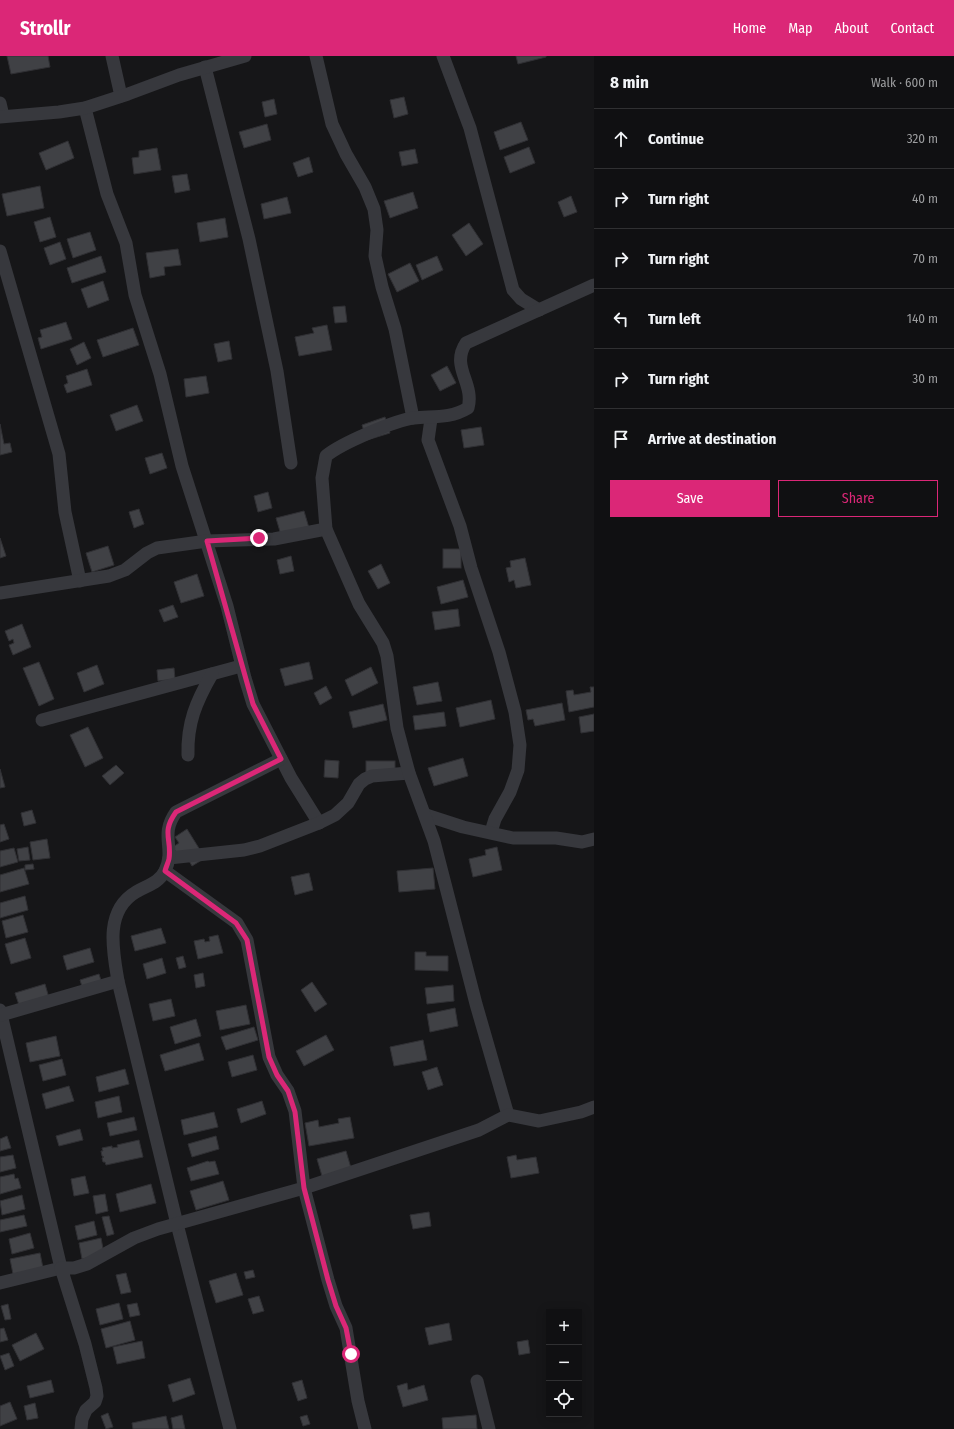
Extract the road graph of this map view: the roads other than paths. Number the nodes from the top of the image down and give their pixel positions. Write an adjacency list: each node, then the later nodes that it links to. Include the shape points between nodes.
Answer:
1 (112, 56): 6 (street)
2 (245, 56): 5 (street)
3 (316, 56): 13 (street, via 332,124 374,209 377,230 375,256 397,336)
4 (443, 56): 12 (street, via 470,128 513,290 521,299)
5 (205, 68): 6 (street); 15 (street, via 250,239 277,371)
6 (121, 96): 8 (street)
7 (0, 103): 9 (street)
8 (85, 108): 9 (street); 17 (street, via 107,194 126,243 135,295 160,374 182,466)
9 (2, 117)
10 (0, 251): 18 (street, via 59,454 65,512)
11 (594, 285): 12 (street)
12 (540, 310): 14 (street, via 466,343 459,358 468,387 468,408 462,412)
13 (414, 418): 14 (street); 16 (street, via 384,428 326,456 322,478)
14 (431, 419): 28 (street, via 428,440 460,526 499,652 515,712 520,745 518,770)
15 (291, 463)
16 (326, 529): 17 (street, via 274,539); 25 (street, via 359,604 383,643 397,728)
17 (207, 541): 18 (street, via 157,548 125,570 109,576); 20 (street, via 227,606)
18 (80, 581): 19 (street)
19 (0, 593)
20 (241, 666): 21 (street); 24 (street, via 253,704)
21 (212, 674): 22 (street); 23 (street, via 191,719)
22 (42, 720)
23 (188, 755)
24 (281, 759): 27 (street); 30 (street, via 176,812 167,829)
25 (409, 773): 26 (street); 27 (street, via 365,778 348,803 335,815)
26 (426, 815): 28 (street, via 463,827); 35 (street)
27 (319, 823): 30 (street, via 244,850)
28 (491, 832): 29 (street, via 513,838 556,838 582,842)
29 (594, 839)
30 (169, 858): 31 (street)
31 (165, 871): 32 (street, via 158,881 136,892 116,912 113,930); 36 (street, via 236,923 247,940 269,1057 288,1091 295,1112)
32 (118, 981): 33 (street); 37 (street)
33 (1, 1012): 38 (street)
34 (594, 1107): 35 (street, via 539,1121)
35 (508, 1115): 36 (street, via 479,1130)
36 (304, 1188): 37 (street); 43 (street, via 328,1280 346,1328)
37 (177, 1224): 38 (street, via 134,1238 87,1264); 42 (street)
38 (61, 1268): 39 (street); 41 (street, via 85,1344 97,1396 95,1402 86,1410)
39 (0, 1283)
40 (477, 1381): 44 (street)
41 (81, 1429)
42 (230, 1429)
43 (365, 1429)
44 (489, 1429)

